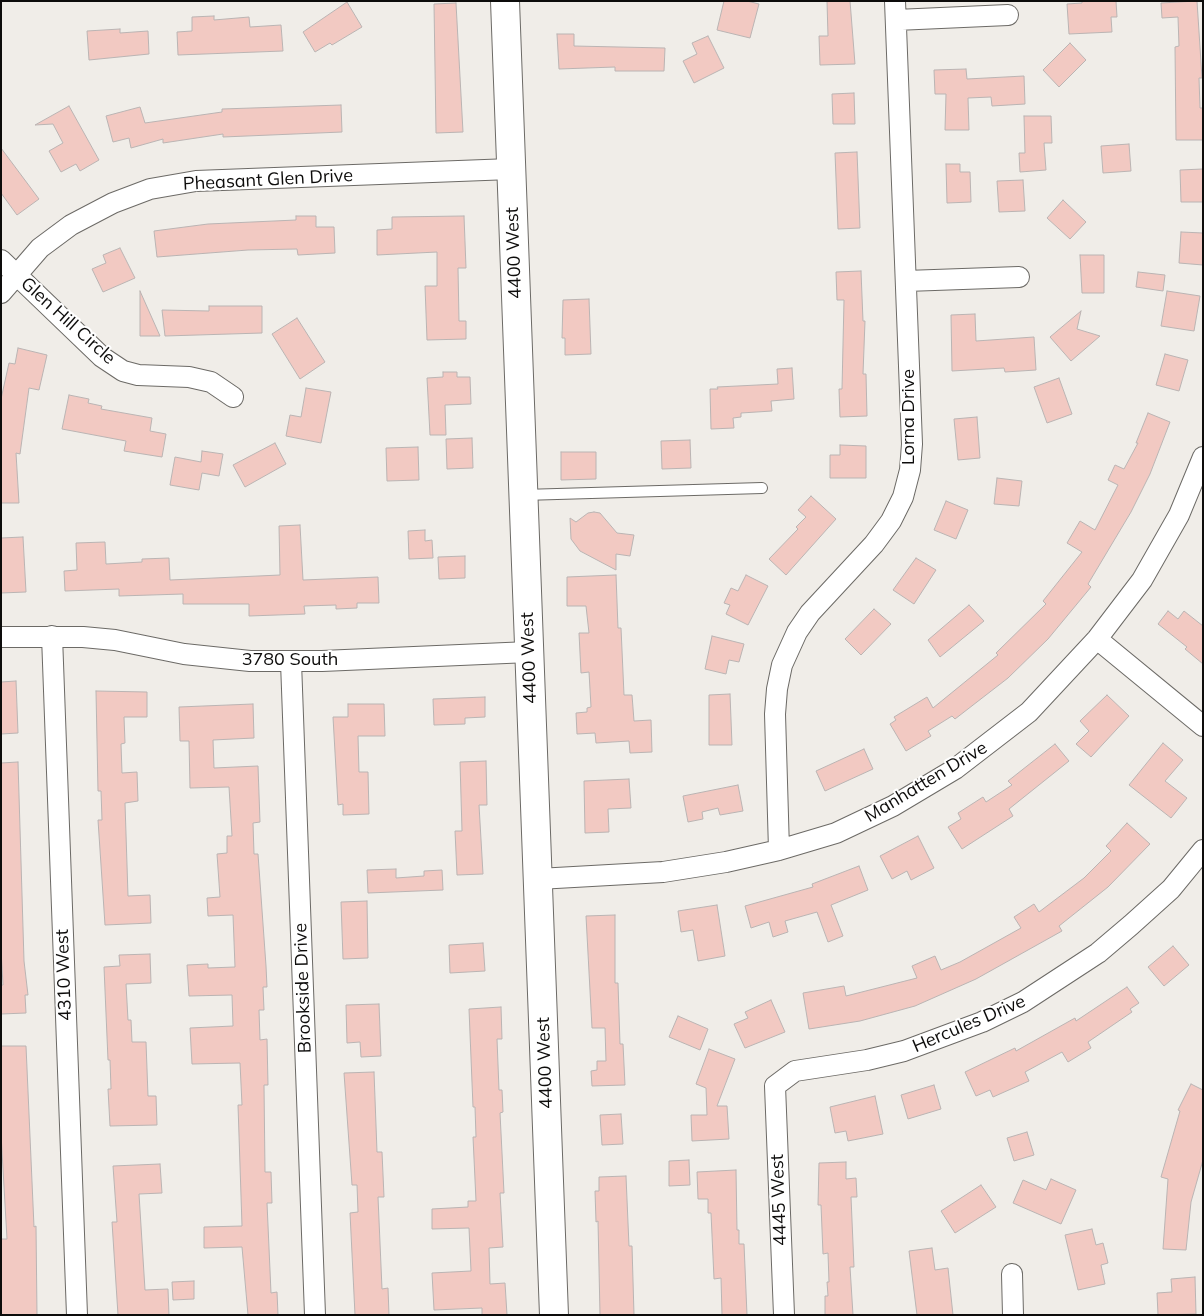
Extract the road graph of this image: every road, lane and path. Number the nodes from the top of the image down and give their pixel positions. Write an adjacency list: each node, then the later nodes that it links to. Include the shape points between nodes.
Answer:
1 (505, 1): 4 (street, 4400 West)
2 (896, 11): 3 (street); 8 (street, Lorna Drive)
3 (1008, 15)
4 (511, 169): 6 (street, Pheasant Glen Drive, via 196,181 150,189 113,203 71,225 40,248); 13 (street, 4400 West)
5 (1, 260): 6 (street, Glen Hill Circle)
6 (16, 274): 9 (street, Pheasant Glen Drive); 10 (street, Glen Hill Circle, via 102,357 123,371 138,376 189,377 211,382)
7 (1019, 277): 8 (street)
8 (906, 281): 20 (street, Lorna Drive, via 912,444 910,470 892,521 810,613 782,665 775,714)
9 (1, 293)
10 (233, 397)
11 (1203, 457): 16 (street, Manhatten Drive, via 1178,515 1142,580)
12 (762, 488): 13 (lane)
13 (523, 494): 17 (street, 4400 West)
14 (52, 636): 15 (street, 3780 South); 18 (street, 3780 South, via 115,640 214,658); 25 (street, 4310 West)
15 (1, 637)
16 (1097, 639): 19 (street); 20 (street, Manhatten Drive, via 1029,712 955,769 892,806 836,833)
17 (529, 652): 18 (street, 3780 South); 22 (street, 4400 West)
18 (291, 662): 26 (street, Brookside Drive)
19 (1203, 726)
20 (779, 850): 22 (street, Manhatten Drive, via 663,872)
21 (1203, 850): 23 (street, Hercules Drive, via 1171,889 1132,925 1023,1002 912,1049 867,1060 794,1071)
22 (538, 879): 27 (street, 4400 West)
23 (775, 1086): 28 (street, 4445 West)
24 (1012, 1274): 29 (street)
25 (76, 1315)
26 (315, 1315)
27 (554, 1315)
28 (784, 1315)
29 (1014, 1315)

